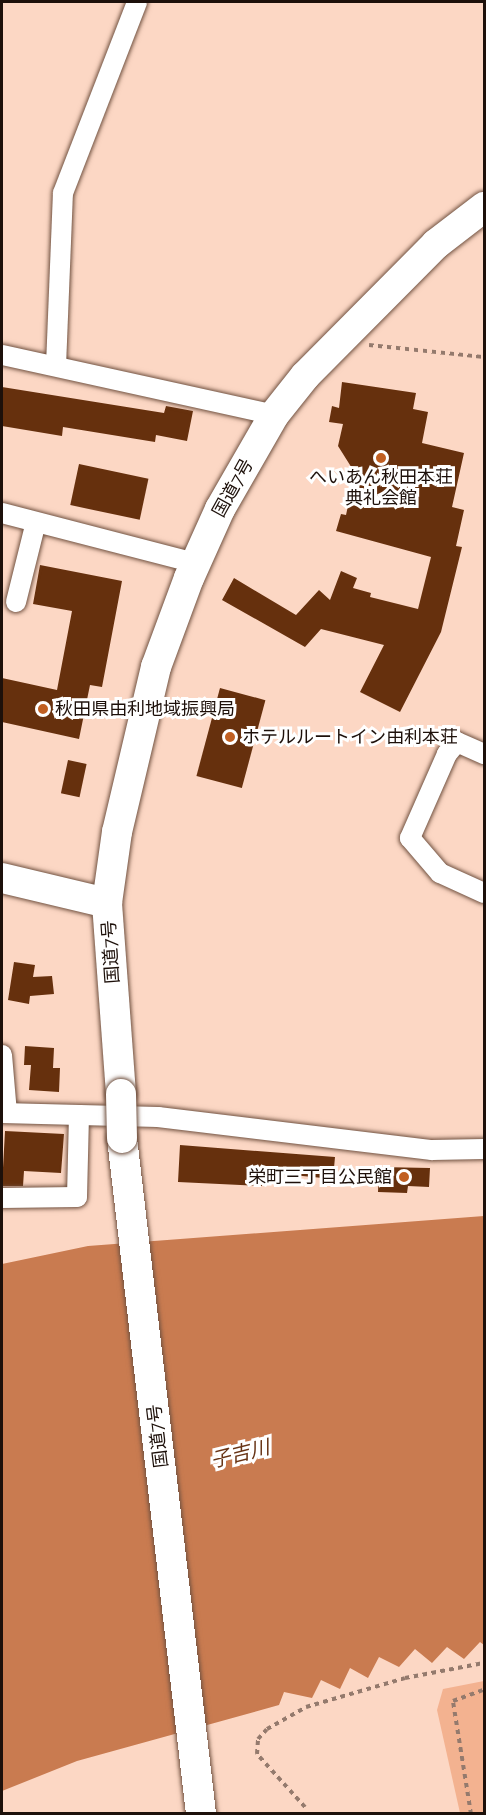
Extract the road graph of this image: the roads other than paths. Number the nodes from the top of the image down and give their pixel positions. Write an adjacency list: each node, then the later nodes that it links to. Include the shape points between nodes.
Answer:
1 (137, 2): 4 (street, via 63,193)
2 (484, 207): 5 (highway, 国道7号, via 436,244 339,342)
3 (2, 355): 4 (street)
4 (56, 366): 5 (street)
5 (274, 415): 8 (highway, 国道7号, via 220,508)
6 (2, 513): 7 (street)
7 (36, 522): 8 (street); 9 (street)
8 (195, 563): 13 (highway, 国道7号, via 156,668 117,832)
9 (16, 602)
10 (484, 754): 12 (street, via 457,742 447,754 410,838 440,873)
11 (2, 878): 13 (highway)
12 (484, 892)
13 (107, 903): 19 (highway, 国道7号, bridge, via 122,1138)
14 (2, 1055): 15 (street)
15 (4, 1113): 16 (street)
16 (79, 1115): 17 (street, via 158,1117 432,1150); 18 (street, via 77,1197)
17 (484, 1149)
18 (2, 1198)
19 (201, 1814)

